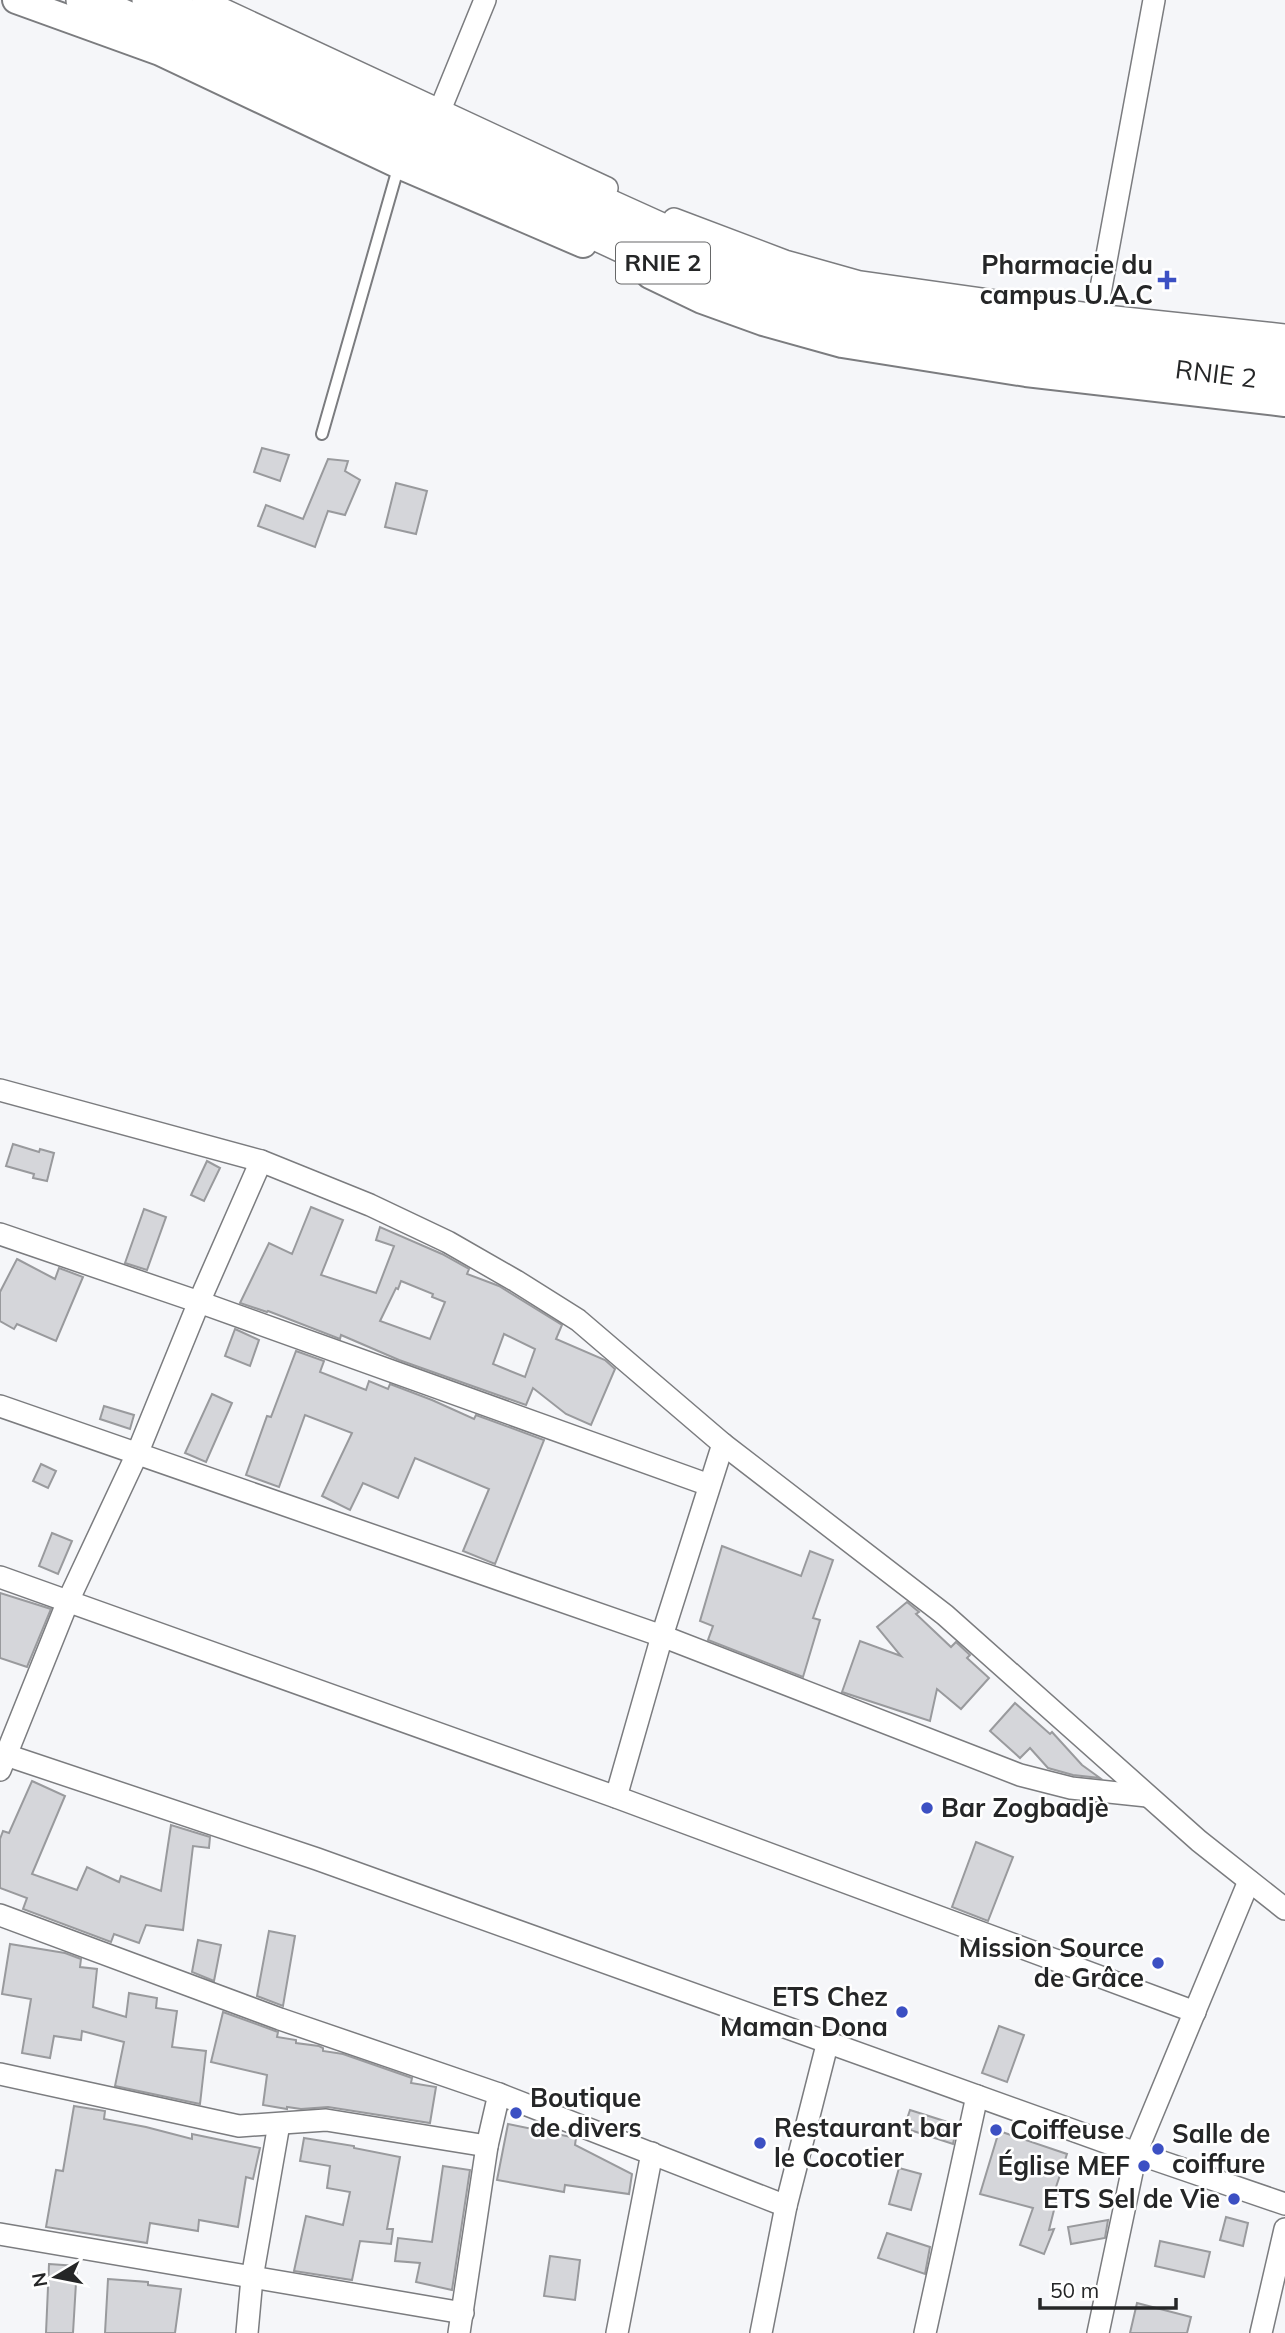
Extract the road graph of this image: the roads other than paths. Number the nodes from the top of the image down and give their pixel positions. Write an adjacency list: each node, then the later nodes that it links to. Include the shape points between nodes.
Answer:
1 (16, 0): 8 (street, via 160,52)
2 (85, 0): 12 (highway, RNIE 2 / RNIE 2, via 651,258 784,310 965,345)
3 (150, 0): 11 (highway, RNIE 2 / RNIE 2, via 712,254 782,281 881,306)
4 (485, 0): 7 (street)
5 (1154, 0): 9 (street)
6 (217, 3): 7 (street)
7 (440, 110): 9 (street, via 674,219 785,261 860,282)
8 (399, 165): 13 (street, via 702,300 842,344 1026,373); 14 (lane)
9 (1096, 315): 10 (street)
10 (1285, 335)
11 (1285, 356)
12 (1285, 382)
13 (1285, 403)
14 (322, 434)
15 (0, 1090): 16 (street)
16 (261, 1161): 18 (street); 20 (street, via 370,1205 516,1281 578,1320)
17 (0, 1234): 18 (street)
18 (199, 1302): 21 (street); 22 (street)
19 (0, 1406): 21 (street)
20 (723, 1444): 22 (street); 27 (street, via 945,1615)
21 (137, 1454): 24 (street); 25 (street)
22 (709, 1485): 25 (street)
23 (0, 1577): 24 (street)
24 (68, 1601): 26 (street); 28 (street)
25 (663, 1636): 27 (street, via 1020,1775 1071,1788); 28 (street)
26 (2, 1759): 33 (street, via 317,1859)
27 (1147, 1796): 29 (street)
28 (615, 1797): 32 (street)
29 (1249, 1881): 30 (street); 32 (street)
30 (1285, 1909)
31 (0, 1915): 35 (street)
32 (1195, 2012): 40 (street)
33 (828, 2042): 36 (street); 42 (street)
34 (0, 2074): 37 (street, via 239,2126)
35 (499, 2094): 38 (street); 39 (street)
36 (977, 2096): 40 (street); 50 (street)
37 (279, 2124): 38 (street, via 326,2120); 45 (street)
38 (487, 2146): 46 (street)
39 (652, 2153): 42 (street); 48 (street)
40 (1136, 2153): 41 (street); 51 (street)
41 (1285, 2204)
42 (786, 2206): 49 (street)
43 (1285, 2229): 52 (street)
44 (0, 2234): 45 (street)
45 (252, 2278): 46 (street); 47 (street)
46 (461, 2323)
47 (247, 2333)
48 (617, 2333)
49 (761, 2333)
50 (925, 2333)
51 (1098, 2333)
52 (1261, 2333)

